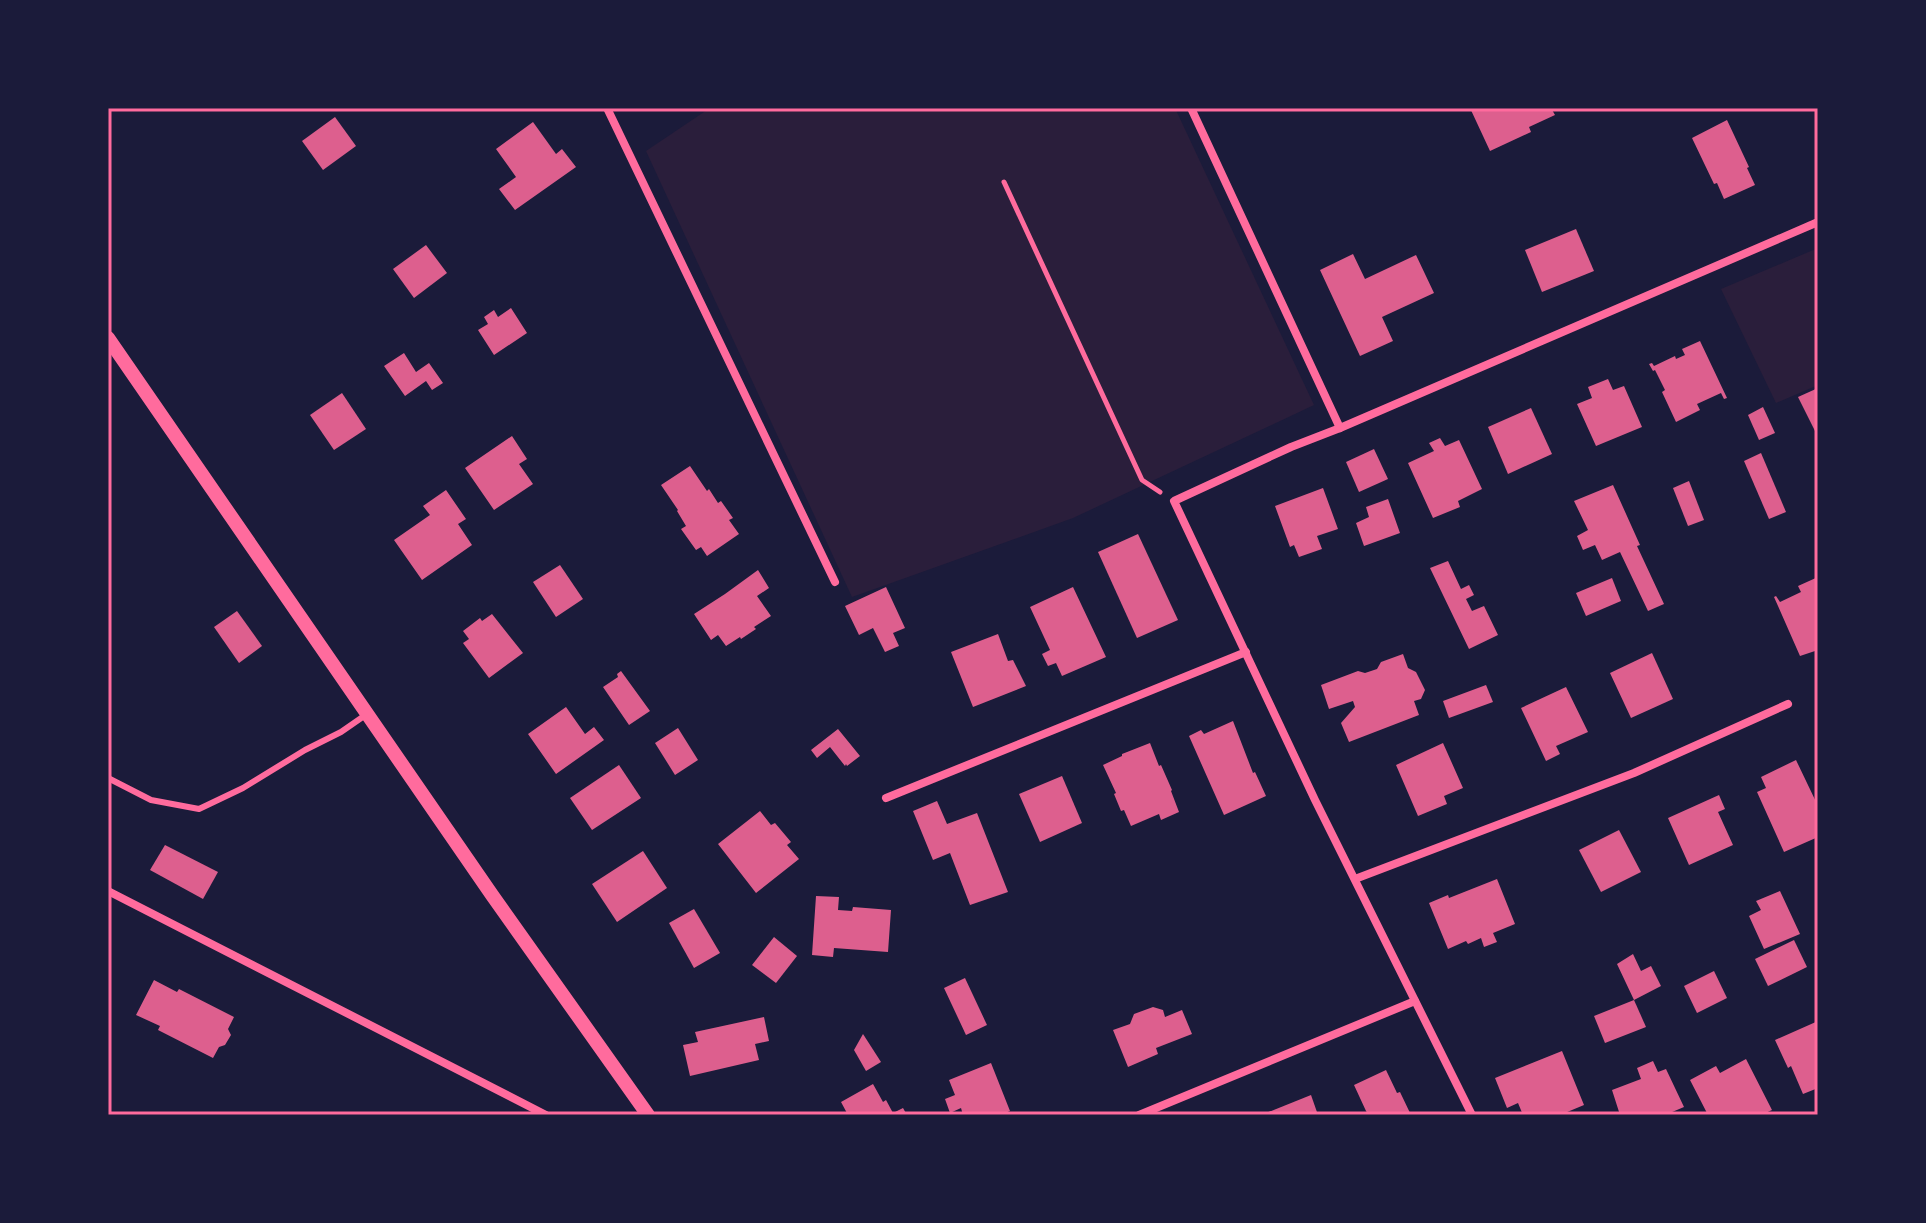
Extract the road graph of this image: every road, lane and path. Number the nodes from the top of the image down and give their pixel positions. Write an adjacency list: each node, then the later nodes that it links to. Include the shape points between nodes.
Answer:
1 (607, 108): 8 (street)
2 (1191, 108): 6 (street)
3 (1004, 182): 7 (path, via 1142,480)
4 (1818, 222): 6 (street)
5 (108, 338): 11 (street)
6 (1340, 428): 7 (street)
7 (1174, 501): 9 (street)
8 (835, 582)
9 (1246, 652): 13 (street); 14 (street)
10 (1788, 704): 14 (street, via 1634,773)
11 (367, 714): 12 (lane, via 199,809 151,800); 18 (street)
12 (108, 778)
13 (886, 798)
14 (1355, 879): 16 (street)
15 (108, 891): 17 (street)
16 (1415, 1001): 19 (street); 20 (street)
17 (546, 1115)
18 (648, 1115)
19 (1139, 1115)
20 (1472, 1115)

